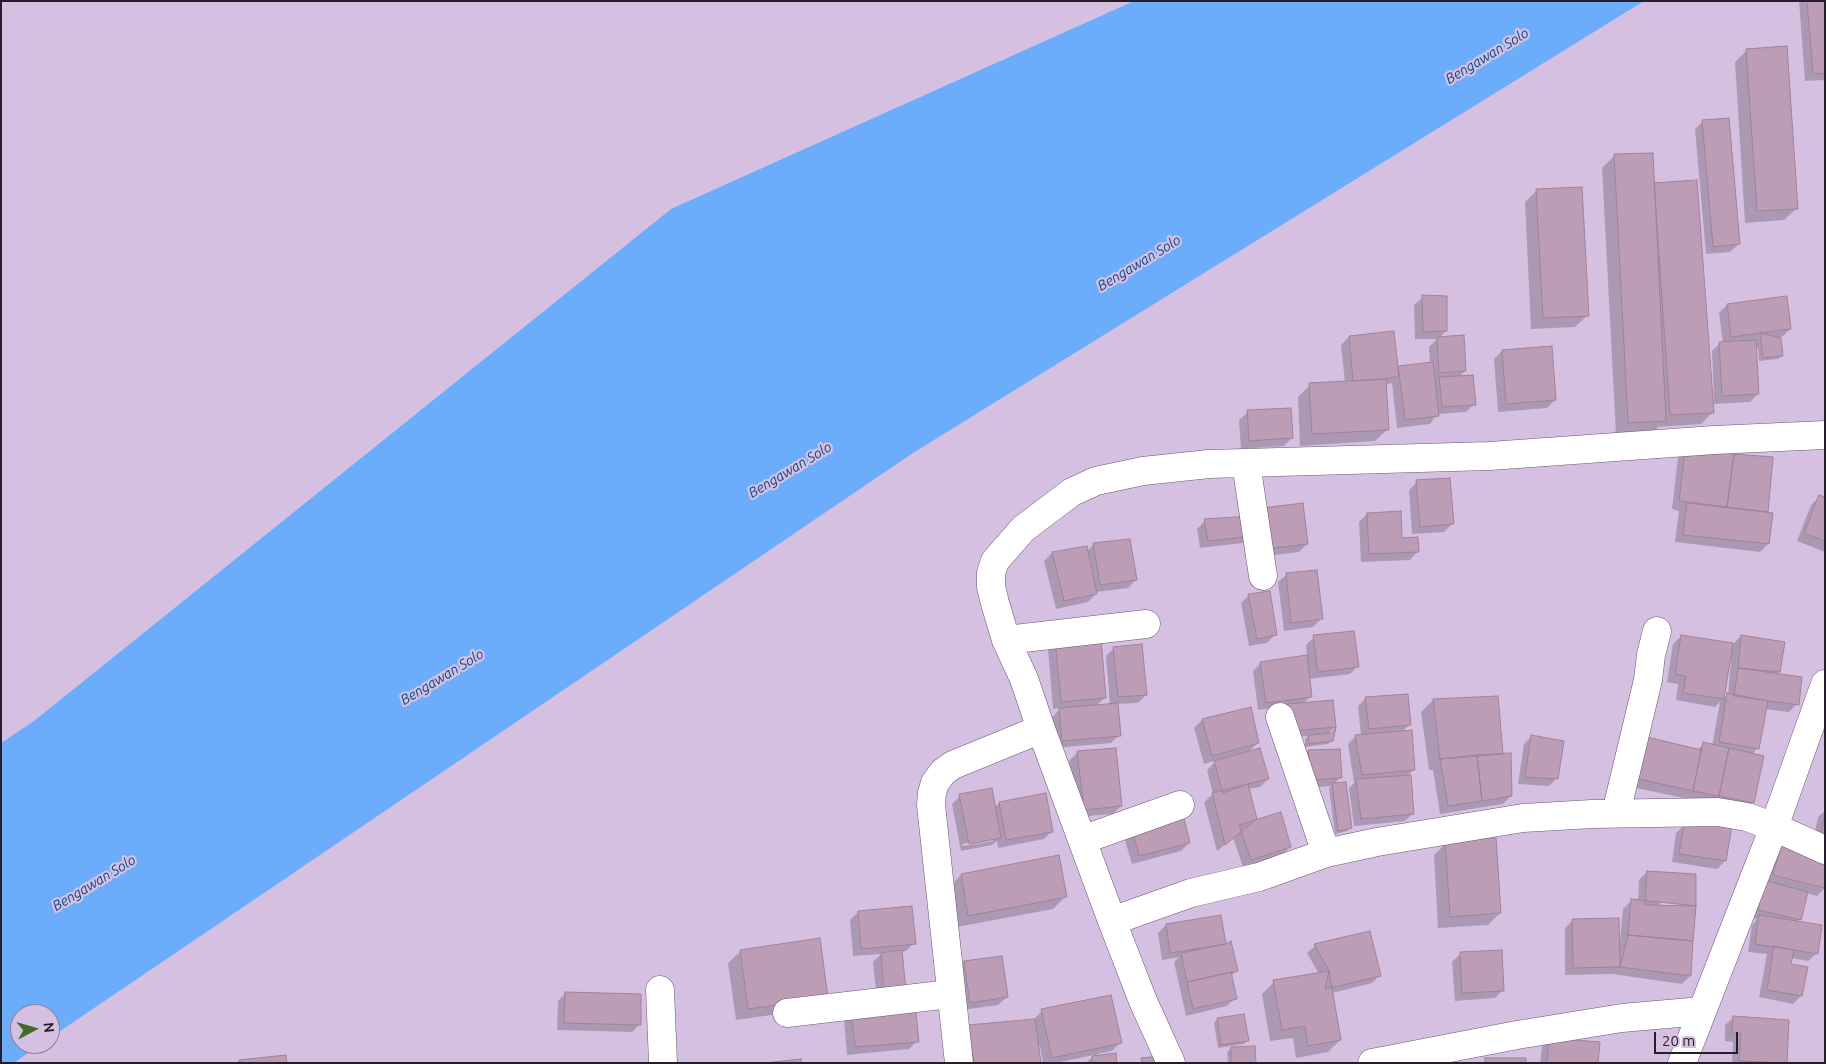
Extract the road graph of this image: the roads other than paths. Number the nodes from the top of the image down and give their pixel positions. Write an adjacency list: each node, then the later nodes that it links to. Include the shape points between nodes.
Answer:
1 (1825, 435): 2 (street, via 1490,456)
2 (1246, 463): 3 (street); 6 (street, via 1209,464 1116,476 1096,481 1058,502 1023,529 995,561 991,587)
3 (1262, 576)
4 (1146, 624): 6 (street)
5 (1657, 631): 11 (street)
6 (1006, 640): 9 (street, via 1024,679)
7 (1825, 684): 12 (street)
8 (1280, 717): 15 (street)
9 (1040, 730): 13 (street); 18 (street, via 953,765 935,783 931,805)
10 (1180, 805): 13 (street)
11 (1616, 813): 12 (street, via 1718,812 1747,817); 15 (street, via 1523,818)
12 (1774, 827): 14 (street); 19 (street)
13 (1082, 840): 16 (street)
14 (1825, 850)
15 (1326, 853): 16 (street, via 1259,877 1191,893)
16 (1112, 921): 24 (street)
17 (660, 990): 22 (street)
18 (950, 994): 20 (street); 23 (street)
19 (1702, 1012): 21 (street, via 1622,1018 1516,1035); 26 (street)
20 (787, 1013)
21 (1480, 1052): 25 (street)
22 (662, 1063)
23 (959, 1063)
24 (1171, 1063)
25 (1372, 1063)
26 (1682, 1063)

